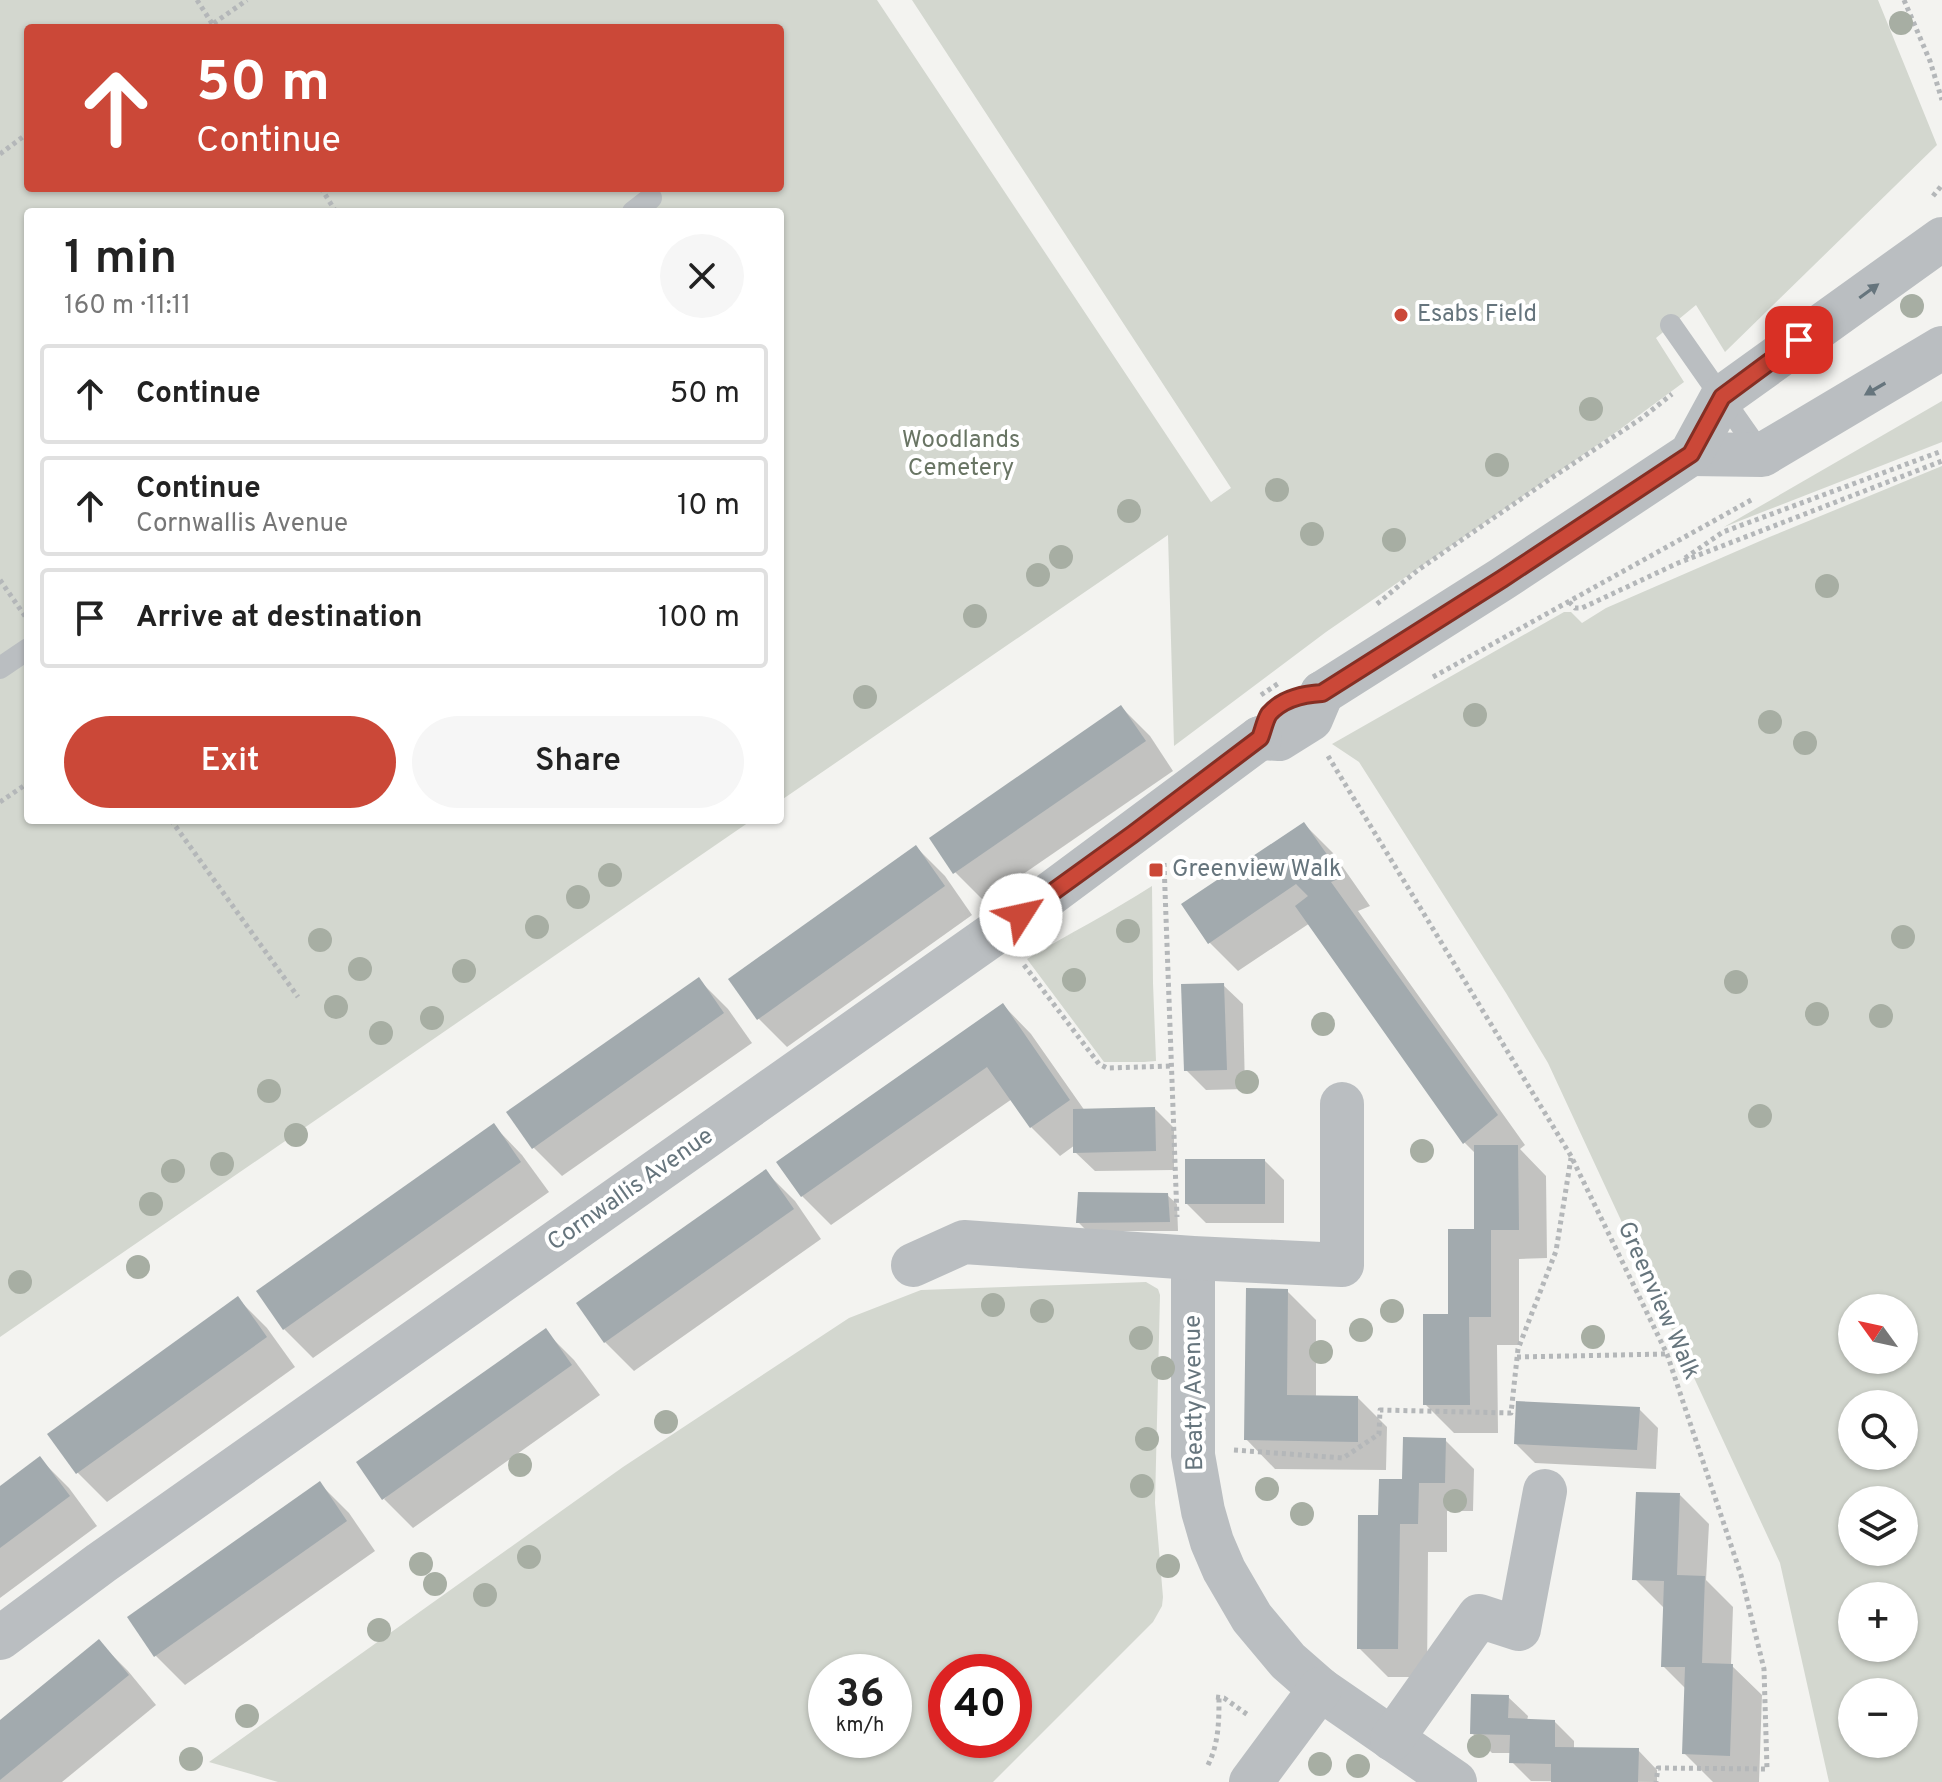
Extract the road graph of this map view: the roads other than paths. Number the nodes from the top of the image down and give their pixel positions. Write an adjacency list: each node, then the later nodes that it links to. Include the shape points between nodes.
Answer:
1 (651, 198): 2 (lane)
2 (638, 208)
3 (1942, 239): 6 (street, one-way to 3)
4 (1671, 325): 6 (lane)
5 (1942, 348): 8 (street, one-way to 8)
6 (1712, 382): 7 (street); 8 (lane)
7 (1691, 454): 8 (street); 15 (street, Cornwallis Avenue, via 1322,693 1299,694 1280,706 1268,715 1260,738 1046,897)
8 (1762, 455)
9 (24, 652): 10 (lane)
10 (0, 668)
11 (1342, 1104): 12 (street, via 1342,1265)
12 (1193, 1258): 13 (street, via 964,1242); 16 (street, Beatty Avenue, via 1193,1447 1212,1542 1252,1618)
13 (913, 1265)
14 (1545, 1491): 17 (street, via 1519,1629 1479,1616)
15 (0, 1638)
16 (1320, 1689): 17 (street, Beatty Avenue); 18 (street)
17 (1392, 1739): 19 (street, Beatty Avenue)
18 (1251, 1782)
19 (1455, 1782)

